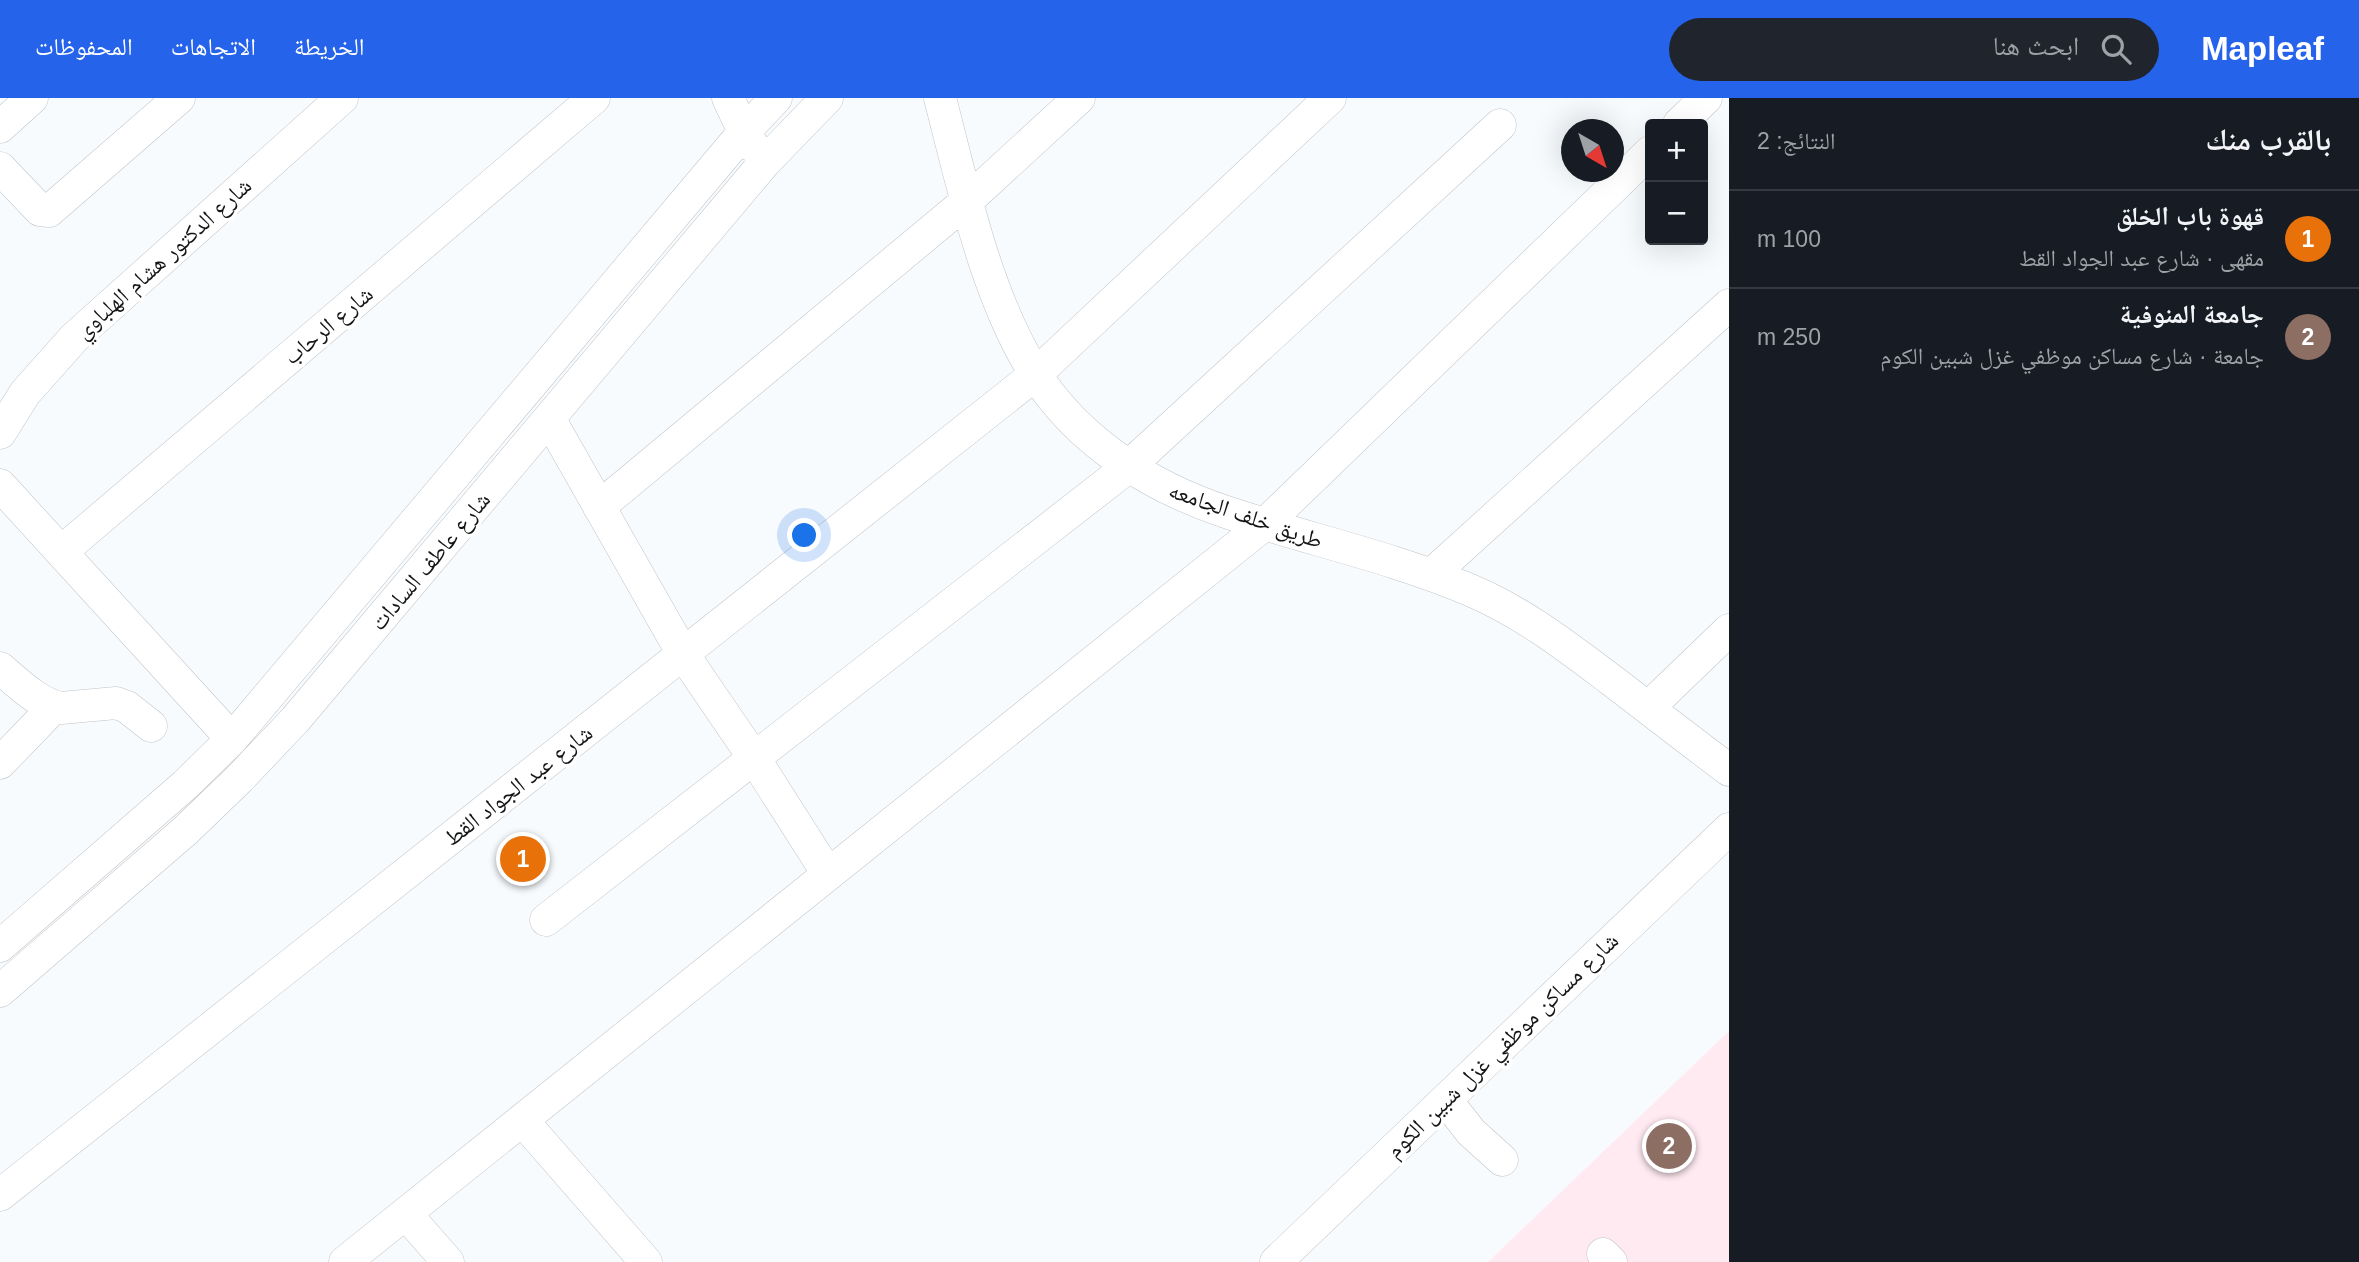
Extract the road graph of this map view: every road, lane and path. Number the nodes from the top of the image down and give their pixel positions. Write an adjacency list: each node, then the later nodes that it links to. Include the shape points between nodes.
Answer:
1 (32, 98): 14 (street)
2 (179, 98): 18 (street, via 49,211 40,210)
3 (342, 98): 23 (street, شارع الدكتور هشام الهلباوي, via 74,338 25,393)
4 (594, 98): 28 (street, شارع الرحاب)
5 (728, 98): 15 (street)
6 (776, 98): 15 (street, شارع عاطف السادات)
7 (827, 98): 17 (street, شارع عاطف السادات)
8 (940, 98): 19 (street, طريق خلف الجامعه)
9 (1079, 98): 19 (street)
10 (1330, 98): 21 (street, شارع عبد الجواد القط)
11 (1706, 98): 12 (street)
12 (1684, 119)
13 (1500, 125): 24 (street)
14 (0, 127)
15 (744, 132): 17 (street); 36 (street, شارع عاطف السادات)
16 (1645, 157): 27 (street)
17 (765, 162): 22 (street, شارع عاطف السادات)
18 (0, 168)
19 (967, 201): 21 (street, طريق خلف الجامعه, via 996,293); 26 (street)
20 (1729, 305): 29 (street)
21 (1036, 374): 24 (street, طريق خلف الجامعه, via 1081,428); 31 (street, شارع عبد الجواد القط)
22 (550, 420): 26 (street); 44 (street, شارع عاطف السادات, via 295,720 240,778)
23 (0, 433)
24 (1128, 467): 27 (street, طريق خلف الجامعه, via 1186,498); 37 (street)
25 (0, 485): 28 (street)
26 (599, 507): 31 (street)
27 (1265, 524): 29 (street, طريق خلف الجامعه); 41 (street)
28 (61, 552): 36 (street)
29 (1431, 575): 34 (street, طريق خلف الجامعه, via 1545,629)
30 (1729, 630): 34 (street)
31 (683, 654): 37 (street); 48 (street, شارع عبد الجواد القط)
32 (0, 668): 33 (street)
33 (54, 707): 35 (street, via 116,704); 38 (street)
34 (1648, 708): 39 (street, طريق خلف الجامعه)
35 (151, 726)
36 (232, 739): 43 (street, شارع عاطف السادات)
37 (754, 758): 41 (street); 42 (street)
38 (0, 763)
39 (1729, 770)
40 (1729, 829): 45 (street, شارع مساكن موظفي غزل شبين الكوم)
41 (828, 874): 46 (street)
42 (546, 920)
43 (0, 946)
44 (0, 991)
45 (1446, 1100): 47 (street, via 1471,1132); 53 (street, شارع مساكن موظفي غزل شبين الكوم)
46 (522, 1120): 49 (street); 52 (street)
47 (1502, 1160)
48 (0, 1195)
49 (406, 1213): 50 (street); 51 (street)
50 (345, 1262)
51 (448, 1262)
52 (646, 1262)
53 (1276, 1262)

